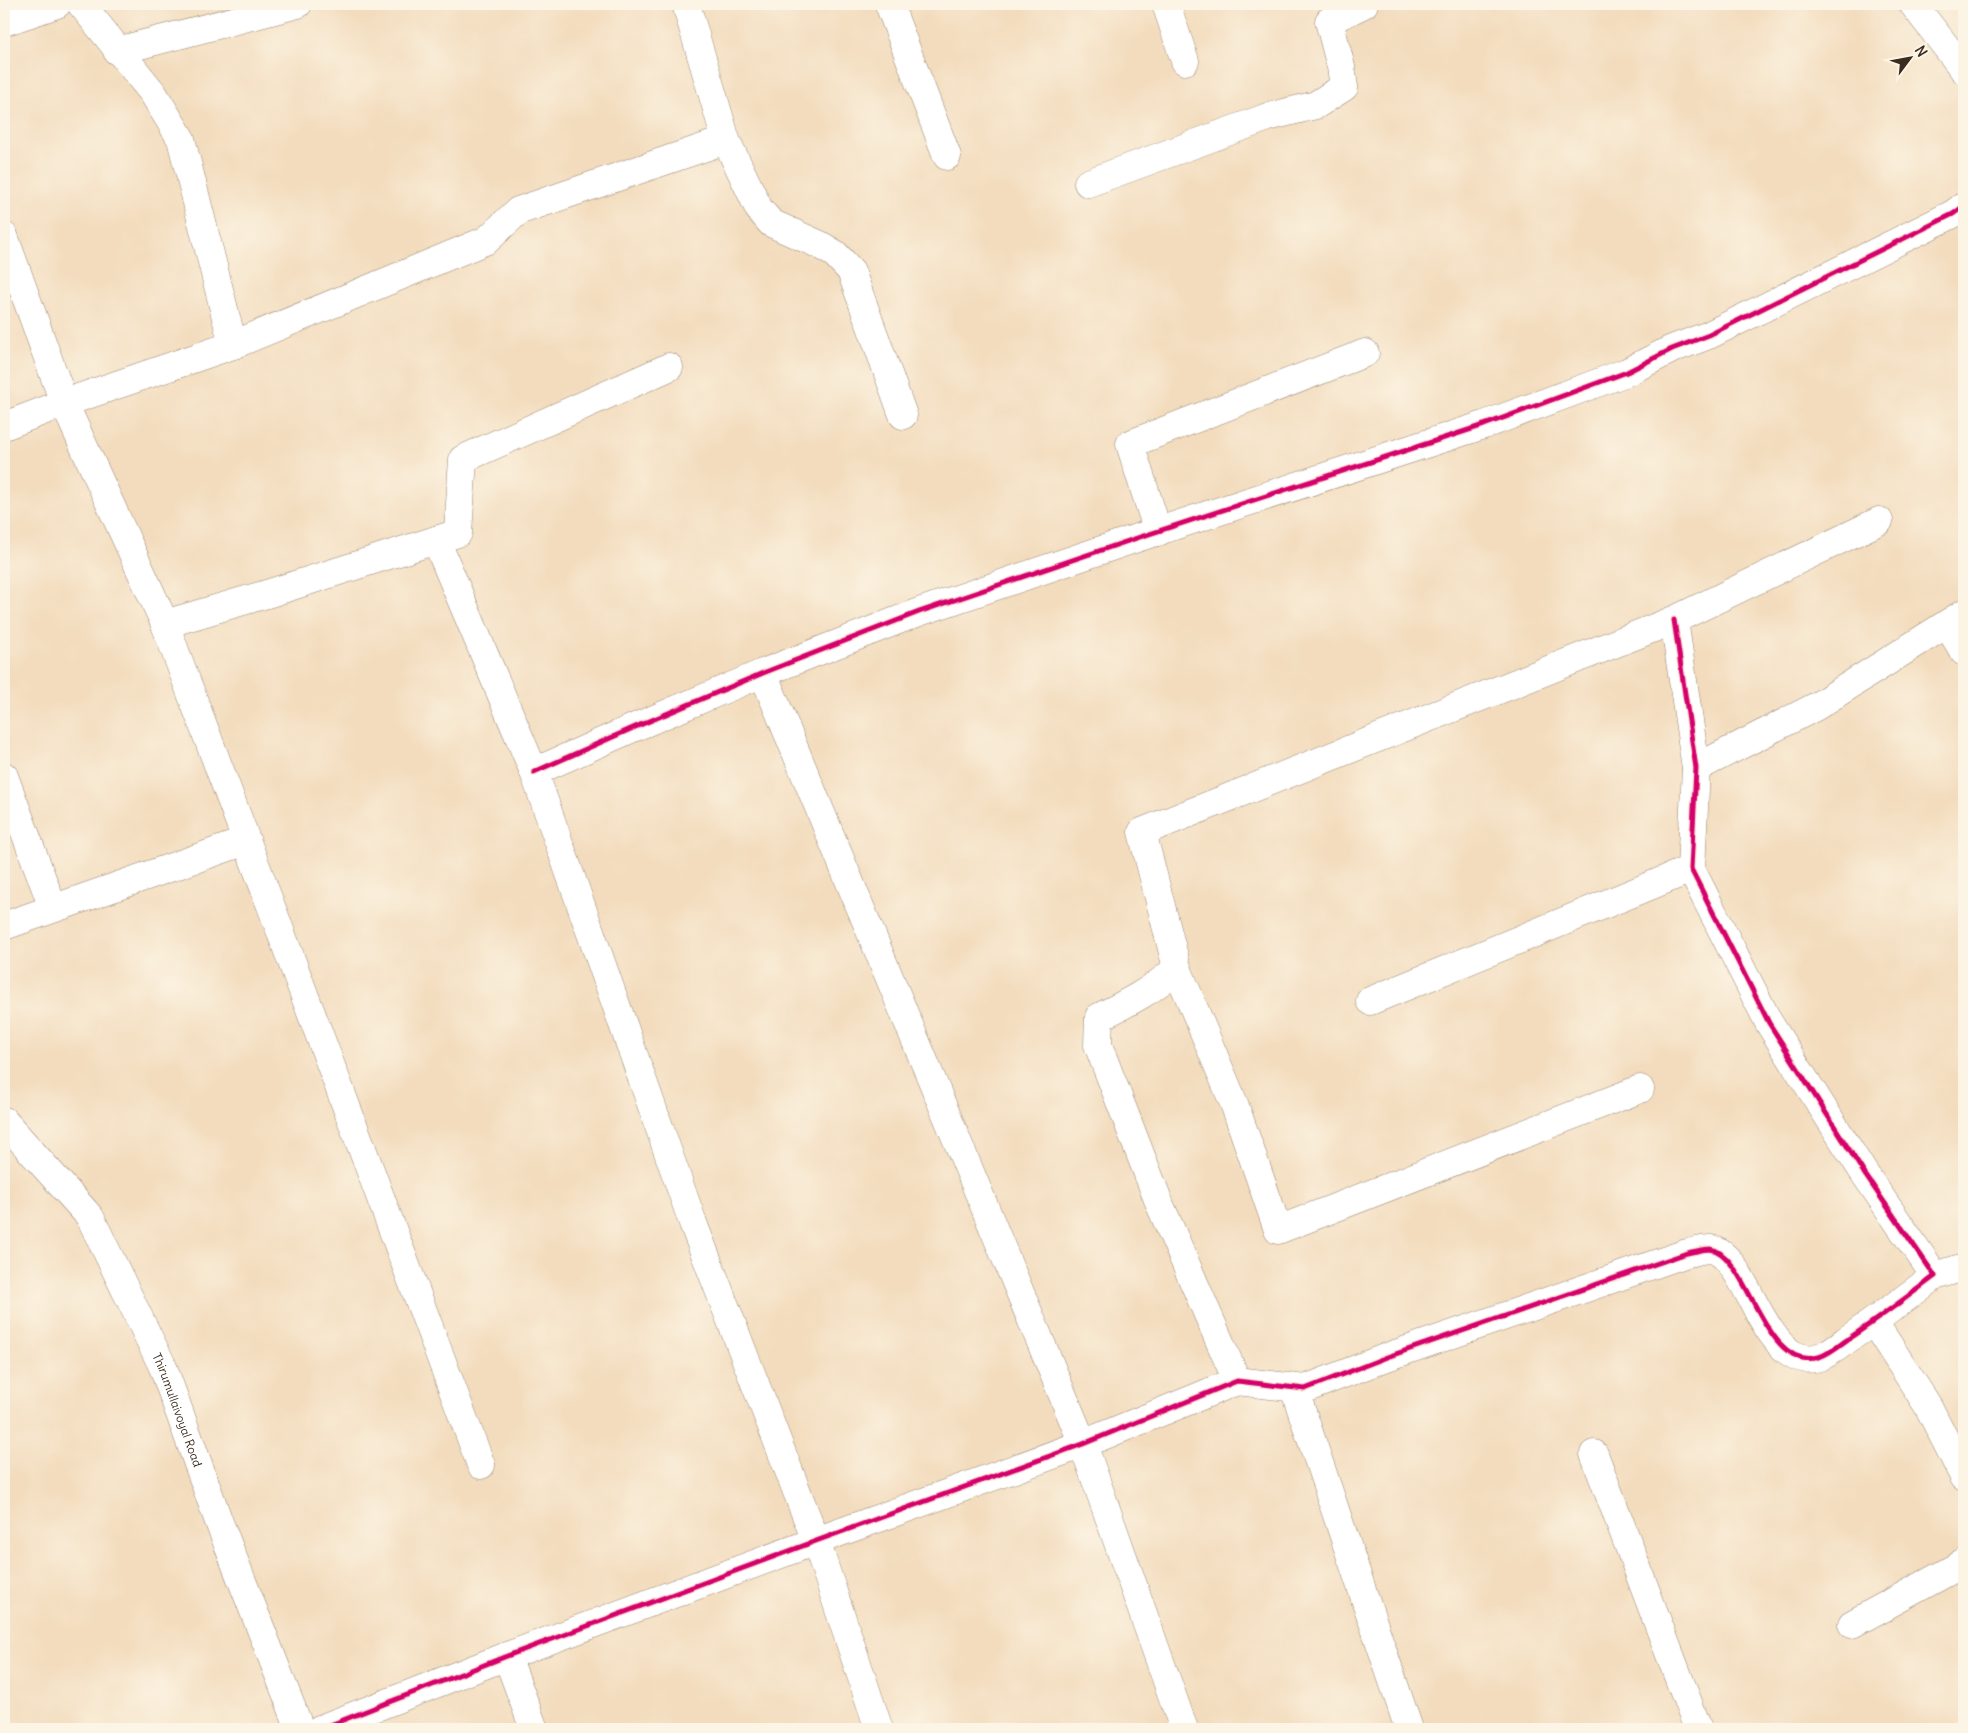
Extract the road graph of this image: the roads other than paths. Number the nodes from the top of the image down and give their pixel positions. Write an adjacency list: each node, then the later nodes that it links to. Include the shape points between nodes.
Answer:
1 (57, 4): 9 (street)
2 (81, 4): 10 (street)
3 (298, 4): 10 (street)
4 (686, 4): 13 (street)
5 (889, 4): 14 (street)
6 (1166, 4): 11 (street)
7 (1364, 4): 15 (street, via 1329,21 1344,87 1316,105 1268,117)
8 (1913, 4): 12 (street)
9 (4, 22)
10 (118, 51): 18 (street, via 153,93 181,139)
11 (1185, 61)
12 (1964, 70)
13 (726, 140): 18 (street, via 518,211 487,240); 22 (street, via 759,209 771,223 820,245 835,254 851,271)
14 (947, 156)
15 (1088, 182)
16 (1964, 206): 25 (street, via 1708,336 1672,349 1627,372 1484,425)
17 (4, 236): 21 (street)
18 (233, 345): 21 (street)
19 (1365, 353): 25 (street, via 1130,444)
20 (669, 367): 26 (street, via 463,459 458,533)
21 (64, 403): 23 (street); 29 (street)
22 (903, 414)
23 (4, 426)
24 (1879, 521): 28 (street)
25 (1158, 532): 31 (street, via 919,612)
26 (436, 540): 29 (street); 33 (street)
27 (1955, 618): 30 (street); 32 (street, via 1817,706)
28 (1674, 620): 32 (street); 39 (street, via 1142,832)
29 (165, 624): 35 (street)
30 (1964, 652)
31 (763, 673): 33 (street); 48 (street)
32 (1696, 768): 36 (street)
33 (534, 772): 52 (street, via 692,1223)
34 (4, 776): 37 (street)
35 (246, 840): 37 (street); 50 (street)
36 (1691, 869): 40 (street); 44 (street, via 1769,1023 1864,1173)
37 (53, 908): 38 (street)
38 (4, 926)
39 (1177, 968): 41 (street, via 1235,1106 1278,1230); 46 (street, via 1167,978 1099,1018 1098,1045 1160,1205)
40 (1370, 1001)
41 (1640, 1089)
42 (4, 1121): 56 (street, Thirumullaivoyal Road, via 90,1217 155,1349)
43 (1964, 1267): 44 (street)
44 (1935, 1276): 45 (street)
45 (1874, 1322): 47 (street, via 1820,1357 1804,1359 1791,1353 1773,1336 1728,1258 1710,1249 1687,1253 1387,1357 1305,1389); 51 (street, via 1928,1406)
46 (1237, 1381): 47 (street); 48 (street)
47 (1294, 1388): 61 (street)
48 (1083, 1444): 52 (street); 60 (street)
49 (1594, 1454): 62 (street)
50 (481, 1465)
51 (1964, 1477)
52 (816, 1541): 55 (street); 59 (street)
53 (1964, 1563): 54 (street)
54 (1852, 1624)
55 (507, 1656): 57 (street); 58 (street)
56 (300, 1729)
57 (320, 1729)
58 (534, 1729)
59 (879, 1729)
60 (1184, 1729)
61 (1408, 1729)
62 (1698, 1729)

